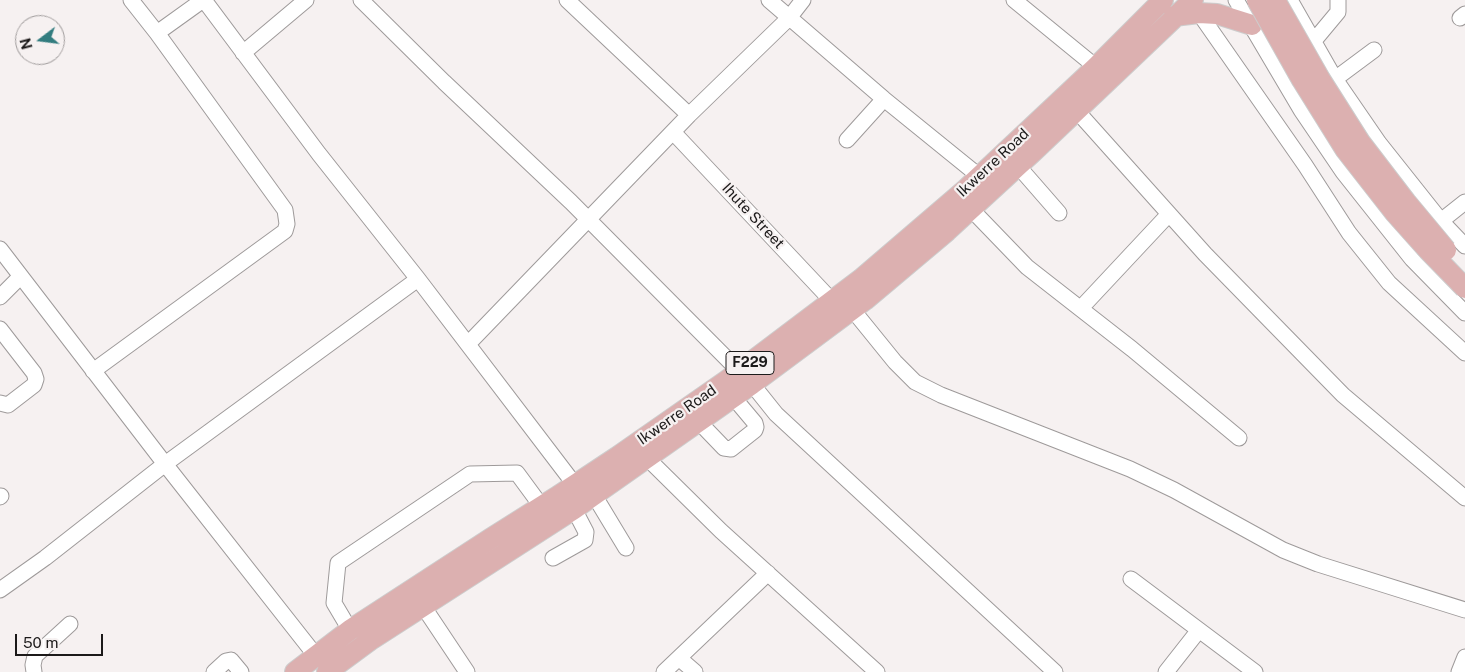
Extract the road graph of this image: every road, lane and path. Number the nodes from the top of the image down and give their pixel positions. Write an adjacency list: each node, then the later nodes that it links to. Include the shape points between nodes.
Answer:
1 (131, 0): 18 (street)
2 (204, 0): 18 (street); 21 (street)
3 (306, 0): 21 (street)
4 (361, 0): 36 (street)
5 (567, 0): 27 (street)
6 (769, 0): 16 (street)
7 (803, 0): 16 (street)
8 (1014, 0): 22 (street)
9 (1163, 0): 22 (main road, Ikwerre Road / F229)
10 (1236, 0): 17 (street)
11 (1256, 0): 43 (main road, bridge, via 1345,149 1395,213)
12 (1275, 0): 40 (main road, bridge, via 1360,142 1436,239)
13 (1290, 0): 19 (street)
14 (1338, 0): 19 (street, via 1338,12)
15 (1196, 6): 17 (main road); 26 (main road, Ikwerre Road / F229, via 1174,16); 51 (street, via 1349,233 1389,283)
16 (789, 18): 25 (street); 27 (street)
17 (1252, 25): 23 (street)
18 (157, 33): 52 (street, via 285,210 287,224 285,231)
19 (1315, 45): 23 (street, via 1289,45 1277,57); 24 (street)
20 (1374, 50): 24 (street)
21 (243, 53): 42 (street)
22 (1096, 67): 31 (main road, Ikwerre Road / F229)
23 (1277, 69): 48 (street, via 1343,172 1412,259)
24 (1335, 79): 37 (street, via 1379,143)
25 (884, 99): 29 (street); 31 (street)
26 (1076, 110): 30 (main road, Ikwerre Road / F229); 35 (street)
27 (689, 115): 28 (street)
28 (673, 132): 36 (street); 45 (street, Ihute Street)
29 (847, 140)
30 (1018, 166): 33 (main road, Ikwerre Road / F229); 34 (street)
31 (979, 176): 45 (main road, Ikwerre Road / F229)
32 (1465, 202): 37 (street)
33 (970, 209): 46 (street, via 1027,267); 47 (main road, Ikwerre Road / F229)
34 (1059, 213)
35 (1169, 214): 46 (street); 62 (street, via 1343,395)
36 (589, 220): 50 (street); 53 (street)
37 (1441, 221): 38 (street)
38 (1465, 246)
39 (0, 249): 41 (street)
40 (1465, 269)
41 (20, 277): 44 (street); 52 (street)
42 (418, 278): 50 (street); 59 (street)
43 (1465, 288)
44 (0, 297)
45 (832, 301): 53 (main road, Ikwerre Road / F229)
46 (1081, 308): 57 (street)
47 (852, 309): 53 (main road, Ikwerre Road / F229); 71 (street, via 915,382 941,395 1130,469 1283,550)
48 (1465, 313)
49 (0, 329): 55 (street, via 36,379 34,385 8,405)
50 (468, 344): 60 (street)
51 (1465, 353)
52 (93, 371): 59 (street)
53 (745, 378): 54 (main road, Ikwerre Road / F229); 60 (main road, Ikwerre Road / F229); 86 (street, via 776,414)
54 (734, 398): 56 (main road, Ikwerre Road / F229); 56 (street, via 756,426 731,449 724,448)
55 (0, 403)
56 (699, 422): 58 (main road, Ikwerre Road / F229)
57 (1239, 438)
58 (647, 458): 61 (main road, Ikwerre Road / F229); 67 (street)
59 (165, 464): 69 (street); 77 (street)
60 (575, 485): 63 (main road, Ikwerre Road / F229)
61 (594, 495): 64 (main road, Ikwerre Road / F229); 65 (street)
62 (1465, 498)
63 (542, 507): 73 (main road, Ikwerre Road / F229); 73 (street, via 517,473 470,474 338,563 334,603)
64 (574, 509): 66 (street, via 586,532 585,540); 70 (main road, Ikwerre Road / F229)
65 (626, 548)
66 (554, 558)
67 (768, 573): 76 (street); 85 (street)
68 (1131, 579): 74 (street)
69 (0, 590)
70 (423, 606): 77 (main road, Ikwerre Road / F229); 82 (street)
71 (1465, 610)
72 (70, 624): 78 (street, via 34,656)
73 (350, 630): 77 (main road, Ikwerre Road / F229)
74 (1199, 630): 87 (street); 88 (street)
75 (1465, 657): 89 (street)
76 (680, 659): 83 (street); 84 (street)
77 (333, 665): 81 (main road, Ikwerre Road / F229)
78 (34, 672)
79 (214, 672): 80 (street, via 231,660)
80 (241, 672)
81 (295, 672)
82 (467, 672)
83 (664, 672)
84 (695, 672)
85 (877, 672)
86 (1055, 672)
87 (1166, 672)
88 (1255, 672)
89 (1459, 672)

